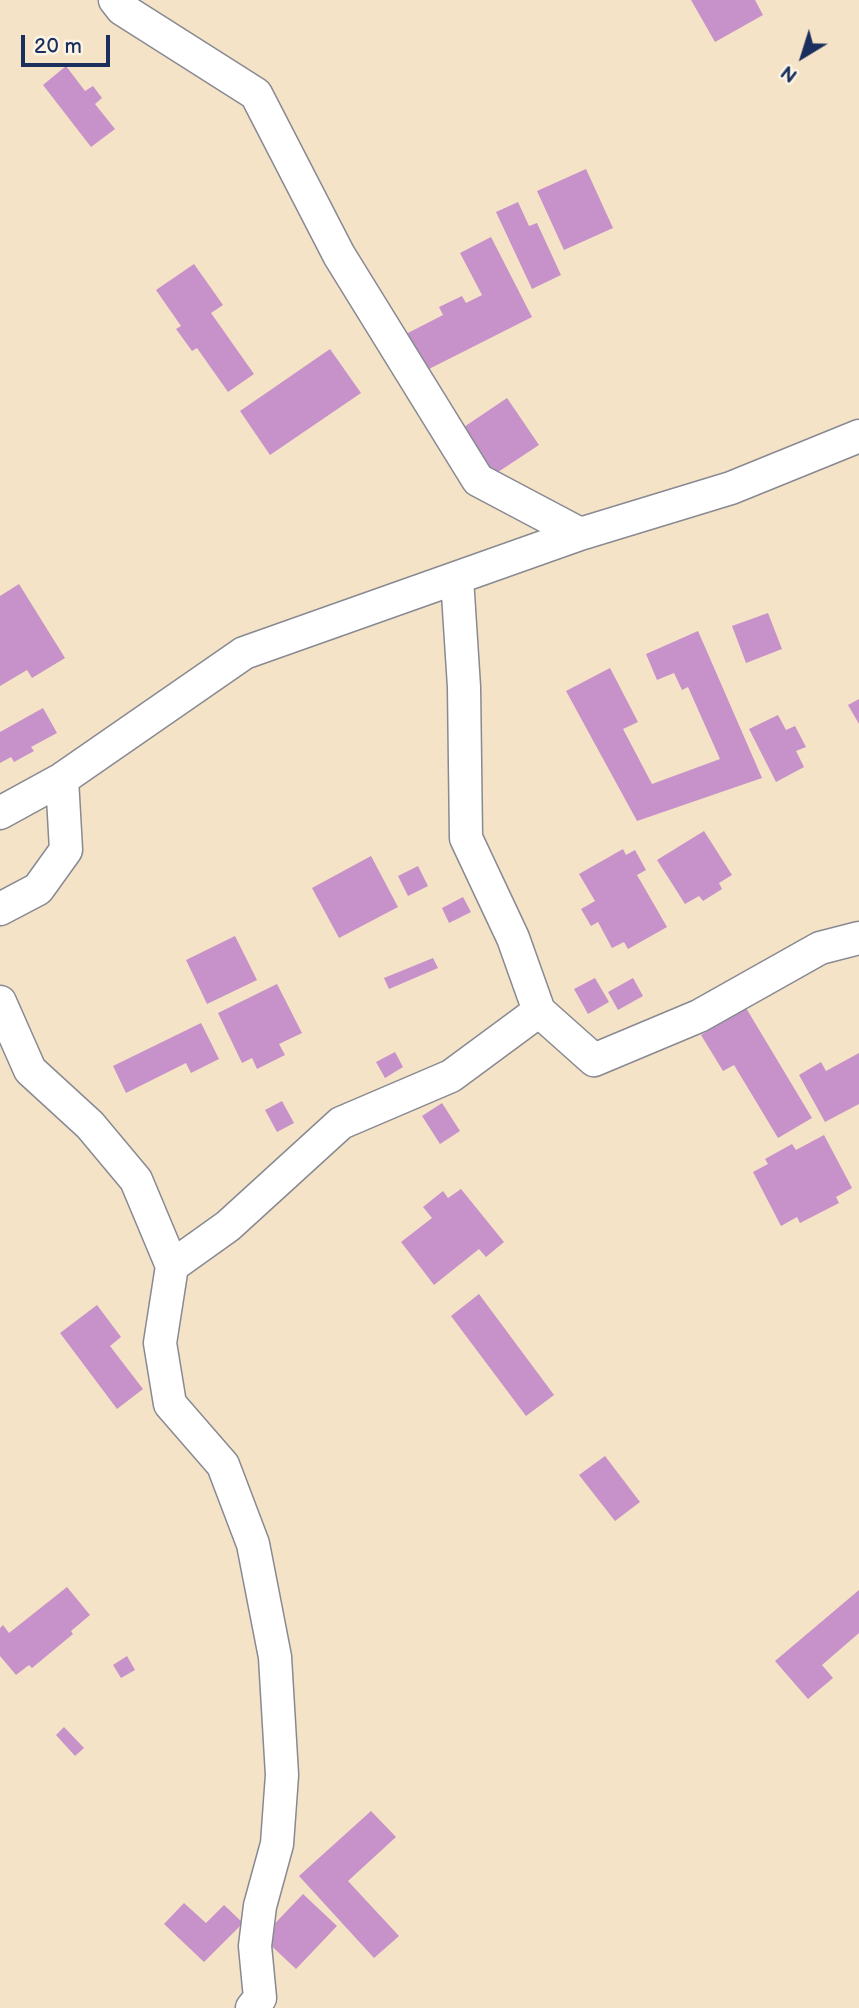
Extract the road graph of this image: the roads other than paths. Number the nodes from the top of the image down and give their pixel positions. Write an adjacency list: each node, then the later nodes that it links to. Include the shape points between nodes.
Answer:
1 (116, 0): 3 (street, via 122,9 256,94 339,255 478,480)
2 (859, 436): 3 (street, via 732,488)
3 (580, 534): 4 (street)
4 (457, 578): 5 (street, via 244,653); 10 (street, via 466,838 513,938)
5 (62, 779): 6 (street); 7 (street, via 65,850 38,890)
6 (0, 813)
7 (0, 909)
8 (859, 938): 10 (street, via 820,948 699,1016 594,1060)
9 (0, 1002): 11 (street, via 30,1070 90,1125 136,1180)
10 (539, 1011): 11 (street, via 451,1076 341,1123 228,1227)
11 (172, 1266): 12 (street, via 160,1343 170,1404 223,1465 253,1544 275,1657 282,1775 277,1844 260,1906 255,1946 260,1998)
12 (252, 2008)

